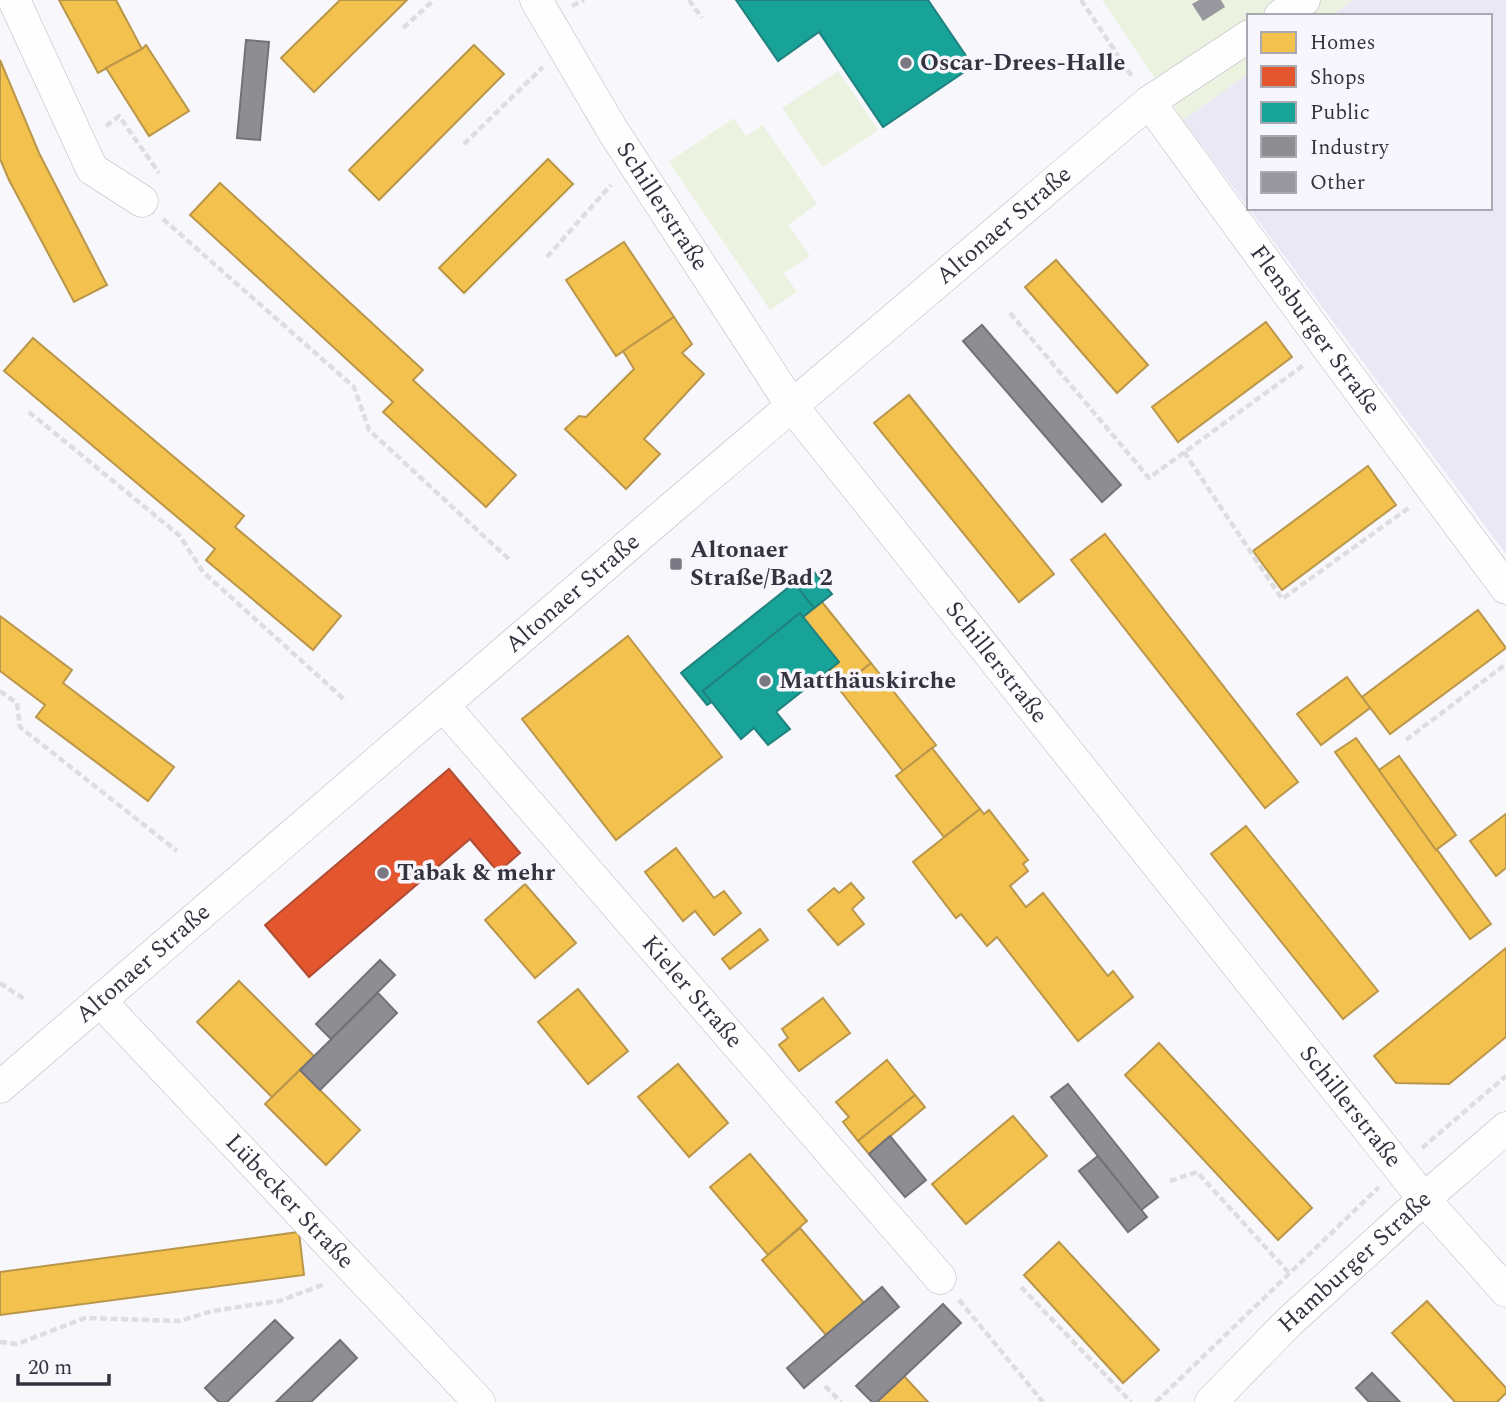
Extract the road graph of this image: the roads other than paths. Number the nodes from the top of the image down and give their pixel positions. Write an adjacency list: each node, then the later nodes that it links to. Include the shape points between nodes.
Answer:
1 (14, 0): 7 (street, via 92,169)
2 (536, 0): 8 (street, Schillerstraße, via 632,160)
3 (1304, 0): 4 (street)
4 (1283, 14)
5 (1247, 37): 6 (street, Altonaer Straße)
6 (1149, 102): 8 (street, Altonaer Straße); 9 (street, Flensburger Straße)
7 (142, 201)
8 (792, 406): 10 (street, Altonaer Straße); 14 (street, Schillerstraße)
9 (1506, 588)
10 (443, 705): 11 (street, Altonaer Straße); 15 (street, Kieler Straße)
11 (100, 1001): 12 (street, Altonaer Straße); 17 (street, Lübecker Straße)
12 (0, 1087)
13 (1506, 1128): 14 (street, Hamburger Straße)
14 (1424, 1199): 16 (street, Schillerstraße); 18 (street, Hamburger Straße, via 1289,1322)
15 (940, 1278)
16 (1506, 1291)
17 (479, 1402)
18 (1211, 1402)

